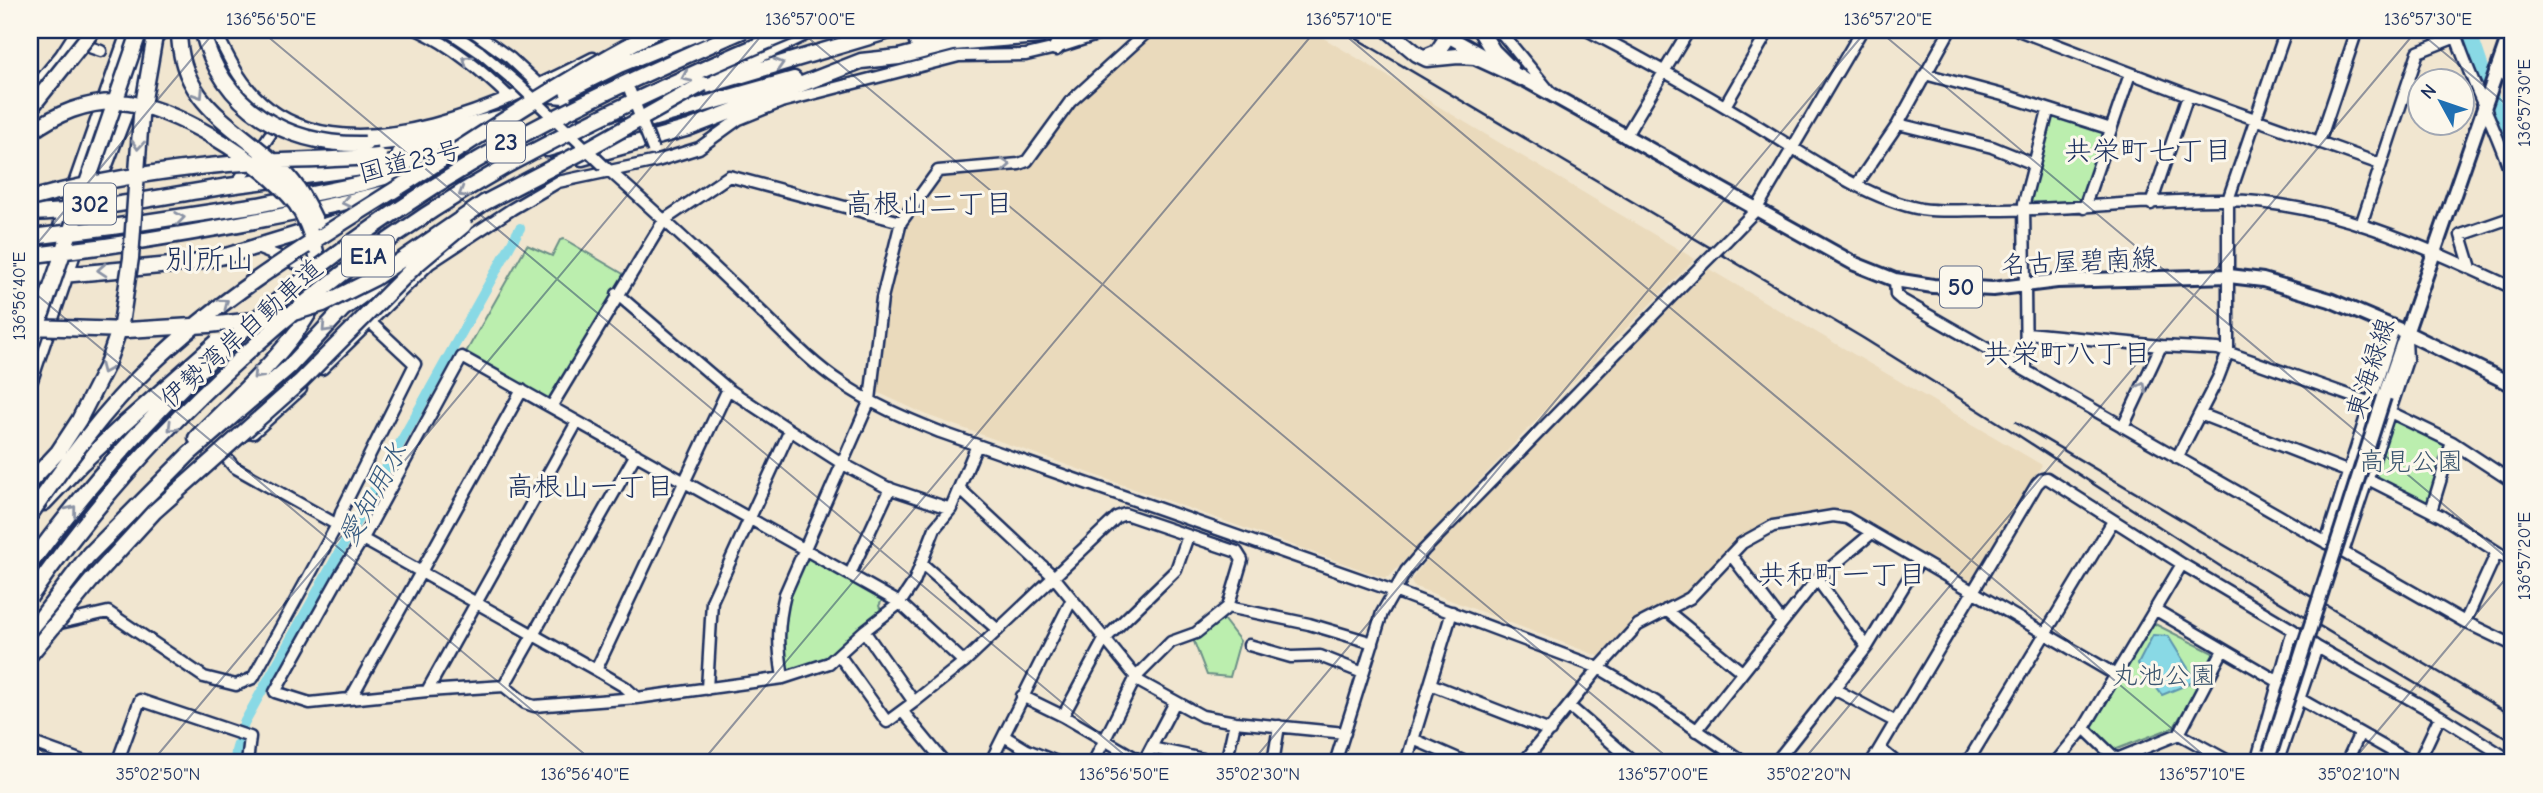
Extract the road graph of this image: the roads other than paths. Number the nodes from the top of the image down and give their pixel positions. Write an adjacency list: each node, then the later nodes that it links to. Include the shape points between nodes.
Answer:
1 (77, 30): 40 (street)
2 (93, 30): 59 (highway, bridge)
3 (130, 30): 87 (highway, 302)
4 (140, 30): 108 (highway, bridge)
5 (180, 30): 37 (street); 95 (highway, one-way to 95, bridge, via 184,64 196,91 226,125 292,181 307,204)
6 (201, 30): 60 (highway, bridge, via 222,77 243,103 284,131 313,141 385,143)
7 (215, 30): 62 (street, via 238,75)
8 (418, 30): 56 (street, one-way to 8, via 459,54)
9 (447, 30): 74 (street, bridge, via 517,84)
10 (471, 30): 52 (street)
11 (649, 30): 52 (street)
12 (658, 30): 147 (highway, one-way to 12, bridge, via 126,390 214,310 481,135)
13 (705, 30): 60 (highway, bridge, via 619,65)
14 (723, 30): 49 (street)
15 (744, 30): 94 (highway, 伊勢湾岸自動車道 / E1A, bridge, via 508,143 426,191)
16 (794, 30): 172 (highway, 伊勢湾岸自動車道 / E1A, one-way to 172, bridge, via 663,87 506,167 363,259 259,344 164,434 78,533)
17 (811, 30): 75 (highway, bridge)
18 (893, 30): 69 (highway, 国道23号 / 23, one-way to 18)
19 (955, 30): 44 (highway, 国道23号 / 23)
20 (1065, 30): 39 (highway); 41 (highway)
21 (1112, 30): 41 (street)
22 (1149, 30): 91 (street, one-way to 22, via 938,171 1027,161 1070,102)
23 (1388, 30): 43 (highway)
24 (1479, 30): 50 (highway)
25 (1499, 30): 55 (street)
26 (1587, 30): 38 (street)
27 (1689, 30): 45 (street)
28 (1769, 30): 58 (street)
29 (1862, 30): 70 (street)
30 (1950, 30): 46 (street)
31 (2021, 30): 47 (street)
32 (2286, 30): 63 (street)
33 (2357, 30): 68 (street)
34 (2511, 30): 48 (main road, 東海緑線)
35 (1446, 32): 43 (highway, via 1437,52); 50 (main road, 名古屋碧南線 / 50)
36 (2455, 33): 57 (street); 73 (street, via 2418,52)
37 (155, 34): 84 (highway, 302); 140 (highway, one-way to 140, bridge, via 141,116 121,324 79,420)
38 (1604, 34): 45 (street)
39 (1040, 36): 41 (street); 44 (highway, via 953,43)
40 (71, 40): 42 (street); 53 (street)
41 (1056, 48): 71 (street, via 1026,55 959,56 781,102 732,123 699,148)
42 (101, 51)
43 (1422, 57): 50 (highway, via 1475,57)
44 (860, 61): 76 (highway, 国道23号 / 23); 160 (highway, one-way to 160, via 689,128 538,172 473,203 450,228 343,309 289,367 189,454)
45 (1664, 73): 58 (street); 67 (street)
46 (1925, 74): 61 (street); 64 (street)
47 (2130, 74): 54 (street); 65 (street)
48 (2495, 74): 51 (street); 57 (main road, 東海緑線)
49 (624, 78): 52 (street, via 577,100 552,97); 71 (street, bridge)
50 (1521, 78): 55 (main road, 名古屋碧南線 / 50)
51 (2513, 78)
52 (540, 86): 56 (street)
53 (30, 93)
54 (2188, 95): 63 (street); 82 (street)
55 (1553, 96): 67 (main road, 名古屋碧南線 / 50)
56 (510, 99): 62 (street, via 436,123 356,135 328,132)
57 (2486, 102): 77 (street); 97 (main road, 東海緑線)
58 (1725, 106): 70 (street)
59 (30, 109)
60 (531, 109): 80 (highway, bridge, via 445,142 404,152 155,173)
61 (2048, 111): 65 (street); 72 (street)
62 (282, 117): 79 (street)
63 (2255, 119): 68 (street); 81 (street)
64 (1898, 124): 72 (street, via 1992,146); 78 (street)
65 (2111, 129): 83 (street)
66 (30, 133): 95 (highway, bridge, via 63,113 106,103 135,104 167,113 219,141 280,186)
67 (1625, 137): 85 (main road, 名古屋碧南線 / 50)
68 (2319, 142): 73 (street)
69 (490, 146): 79 (highway); 93 (highway, 国道23号 / 23, one-way to 69, bridge, via 258,205 347,187)
70 (1794, 148): 78 (street); 85 (street)
71 (657, 161): 74 (street)
72 (2034, 164): 86 (street)
73 (2380, 164): 92 (street)
74 (607, 169): 90 (street); 110 (street, via 558,183 512,209 429,263)
75 (538, 175): 112 (highway, bridge, via 460,218 360,287 323,304 258,320); 197 (highway, bridge, via 416,265 301,381 201,468 115,554)
76 (450, 178): 96 (highway); 98 (highway, 国道23号 / 23, one-way to 98, bridge, via 261,222)
77 (2513, 180)
78 (1857, 184): 86 (street, via 1922,209)
79 (235, 186): 84 (highway)
80 (30, 199)
81 (2228, 200): 82 (street); 92 (street, via 2329,214); 102 (street)
82 (2151, 204): 83 (street)
83 (2084, 208): 86 (street)
84 (88, 209): 87 (highway); 101 (highway, 302)
85 (1756, 210): 104 (main road, 名古屋碧南線 / 50, via 1854,264); 170 (street, bridge, via 1424,550)
86 (2023, 211): 105 (street)
87 (65, 212): 88 (highway); 103 (highway, 302)
88 (30, 213)
89 (2513, 217): 100 (street, via 2461,235)
90 (664, 220): 91 (street, via 729,176); 107 (street); 124 (street, via 804,352 839,382)
91 (901, 222): 124 (street, via 882,298)
92 (2361, 225): 97 (street)
93 (35, 237)
94 (352, 243): 149 (highway, bridge, via 297,276 186,369 82,463); 164 (highway, 伊勢湾岸自動車道 / E1A, one-way to 94, bridge, via 84,495 177,394 246,328)
95 (319, 246): 160 (highway, one-way to 160, via 324,260 320,286 307,316)
96 (257, 248): 99 (street); 101 (highway, one-way to 101, via 193,263)
97 (2433, 251): 100 (street); 113 (main road, 東海緑線)
98 (32, 256)
99 (300, 265)
100 (2471, 268): 106 (street)
101 (68, 273): 103 (highway); 120 (highway, 302)
102 (2229, 276): 105 (main road, 名古屋碧南線 / 50); 113 (main road, 名古屋碧南線 / 50, via 2305,290); 118 (street)
103 (37, 277): 109 (highway, 302)
104 (1895, 280): 105 (main road, 名古屋碧南線 / 50, via 1993,289); 119 (street, via 1896,295 1902,300)
105 (2025, 284): 114 (street)
106 (2513, 288)
107 (617, 295): 122 (street); 126 (street)
108 (45, 304): 115 (highway, bridge); 117 (highway, bridge)
109 (30, 315)
110 (369, 321): 135 (street, via 275,415); 151 (street, via 415,364)
111 (30, 327): 112 (highway, bridge)
112 (127, 330): 115 (highway, bridge)
113 (2400, 330): 121 (main road, 名古屋碧南線 / 50); 125 (street); 127 (street, via 2407,360); 237 (main road, 東海緑線, bridge, via 2384,397)
114 (2027, 333): 116 (street); 119 (street)
115 (30, 336)
116 (2161, 346): 118 (street); 130 (street, one-way to 116)
117 (30, 348)
118 (2228, 352): 125 (street); 128 (street)
119 (2026, 370): 130 (street)
120 (30, 380)
121 (2513, 385)
122 (728, 389): 131 (street); 141 (street)
123 (522, 390): 126 (street); 154 (street, via 462,357); 166 (street)
124 (870, 400): 133 (street, via 907,419); 137 (street)
125 (2371, 403): 138 (street)
126 (551, 407): 129 (street)
127 (2390, 412): 132 (street); 139 (street)
128 (2200, 414): 136 (street); 138 (street)
129 (577, 422): 134 (street); 174 (street)
130 (2123, 427): 136 (street)
131 (790, 430): 137 (street); 148 (street)
132 (2452, 442): 142 (street); 146 (street)
133 (977, 444): 144 (street); 170 (street)
134 (636, 454): 141 (street); 187 (street)
135 (224, 455): 151 (street, via 234,467); 182 (street, via 127,547)
136 (2177, 458): 155 (street)
137 (843, 464): 143 (street); 156 (street)
138 (2350, 472): 139 (street); 155 (street)
139 (2368, 480): 146 (street); 157 (street)
140 (30, 482)
141 (685, 482): 148 (street); 200 (street)
142 (2513, 482)
143 (890, 488): 145 (street); 167 (street)
144 (960, 489): 145 (street); 168 (street)
145 (951, 509): 163 (street, via 936,528)
146 (2431, 511): 158 (street)
147 (30, 515)
148 (749, 517): 156 (street); 209 (street, via 712,601)
149 (30, 521)
150 (2113, 521): 165 (street); 171 (street, via 2053,481 2042,479); 188 (street)
151 (337, 525): 154 (street); 182 (street, via 253,678 236,685 204,677 108,612)
152 (1872, 533): 159 (street, via 1847,518 1833,516 1773,526 1742,542); 161 (street); 169 (street)
153 (1188, 536): 168 (street, via 1125,514); 176 (street, via 1237,552 1242,560); 189 (street, via 1176,570)
154 (360, 539): 166 (street); 213 (street, via 275,692 310,704)
155 (2326, 542): 157 (street)
156 (805, 548): 167 (street); 205 (street, via 778,620)
157 (2343, 552): 181 (street)
158 (2497, 552): 162 (street); 181 (street)
159 (1731, 555): 177 (street, via 1690,598); 180 (street)
160 (86, 558): 186 (highway)
161 (1919, 561): 171 (street); 193 (street)
162 (2513, 562)
163 (921, 563): 175 (street); 183 (street)
164 (30, 564)
165 (2182, 564): 178 (street); 184 (street)
166 (421, 572): 174 (street); 213 (street)
167 (850, 574): 175 (street)
168 (1054, 577): 173 (street); 183 (street)
169 (1817, 579): 180 (street); 193 (street)
170 (1394, 592): 179 (street); 190 (street)
171 (1972, 593): 188 (street); 223 (street)
172 (30, 597)
173 (1072, 599): 189 (street); 212 (street)
174 (476, 603): 187 (street); 211 (street)
175 (901, 603): 185 (street); 198 (street)
176 (1228, 607): 190 (street); 204 (street, via 1196,633 1171,642)
177 (1666, 610): 199 (street, via 1638,625); 201 (street)
178 (2156, 610): 195 (street); 203 (street)
179 (1452, 612): 199 (street); 207 (street)
180 (1782, 622): 201 (street)
181 (2465, 622): 192 (street)
182 (60, 623): 197 (street)
183 (998, 630): 198 (street)
184 (2293, 630): 194 (street); 206 (street)
185 (864, 631): 196 (street); 216 (street)
186 (30, 632)
187 (533, 635): 200 (street); 208 (street)
188 (2046, 635): 203 (street); 258 (street)
189 (1104, 640): 204 (street); 220 (street)
190 (1373, 643): 202 (street)
191 (1249, 645): 202 (street, via 1292,657 1320,656)
192 (2513, 645)
193 (1867, 647): 210 (street)
194 (2317, 647): 215 (street); 221 (street)
195 (2223, 650): 206 (street); 230 (street)
196 (839, 654): 205 (street, via 829,663); 219 (street, via 884,720 890,722)
197 (30, 657)
198 (964, 662): 216 (street)
199 (1598, 668): 218 (street); 227 (street)
200 (596, 670): 214 (street)
201 (1742, 672): 227 (street)
202 (1363, 673): 228 (street)
203 (2116, 676): 225 (street)
204 (1136, 677): 217 (street); 233 (street)
205 (783, 678): 209 (street)
206 (2279, 682): 261 (street)
207 (1430, 684): 226 (street); 232 (street)
208 (504, 687): 211 (street); 214 (street, via 534,706)
209 (707, 689): 214 (street)
210 (1834, 689): 223 (street); 255 (street)
211 (427, 691): 213 (street)
212 (1022, 696): 220 (street); 231 (street)
213 (351, 698)
214 (637, 698)
215 (2298, 698): 229 (street); 237 (street)
216 (914, 702): 219 (street)
217 (1175, 702): 222 (street, via 1202,716); 235 (street)
218 (1569, 706): 226 (street); 253 (street)
219 (903, 712): 243 (street)
220 (1063, 716): 233 (street)
221 (2440, 716): 239 (street); 263 (street)
222 (1235, 722): 224 (street); 247 (street)
223 (1896, 722): 236 (street)
224 (1279, 726): 228 (street); 248 (street)
225 (2084, 728): 238 (street); 259 (street)
226 (1550, 731): 252 (street)
227 (1696, 731): 254 (street)
228 (1345, 733): 249 (street)
229 (2360, 733): 262 (street); 263 (street)
230 (2179, 734): 238 (street); 260 (street)
231 (1004, 736): 244 (street); 245 (street)
232 (1413, 738): 250 (street); 251 (street)
233 (1104, 741): 235 (street, via 1139,760 1145,759); 246 (street)
234 (30, 742): 240 (street)
235 (1150, 748): 247 (street)
236 (1880, 749): 256 (street); 257 (street)
237 (2271, 760)
238 (2119, 761)
239 (2513, 762)
240 (88, 763)
241 (117, 763): 242 (street, via 139,700 250,737)
242 (247, 763)
243 (945, 763)
244 (990, 763)
245 (1059, 763)
246 (1093, 763)
247 (1224, 763)
248 (1273, 763)
249 (1335, 763)
250 (1406, 763)
251 (1468, 763)
252 (1523, 763)
253 (1635, 763)
254 (1745, 763)
255 (1775, 763)
256 (1871, 763)
257 (1897, 763)
258 (1967, 763)
259 (2056, 763)
260 (2232, 763)
261 (2256, 763)
262 (2346, 763)
263 (2416, 763)

